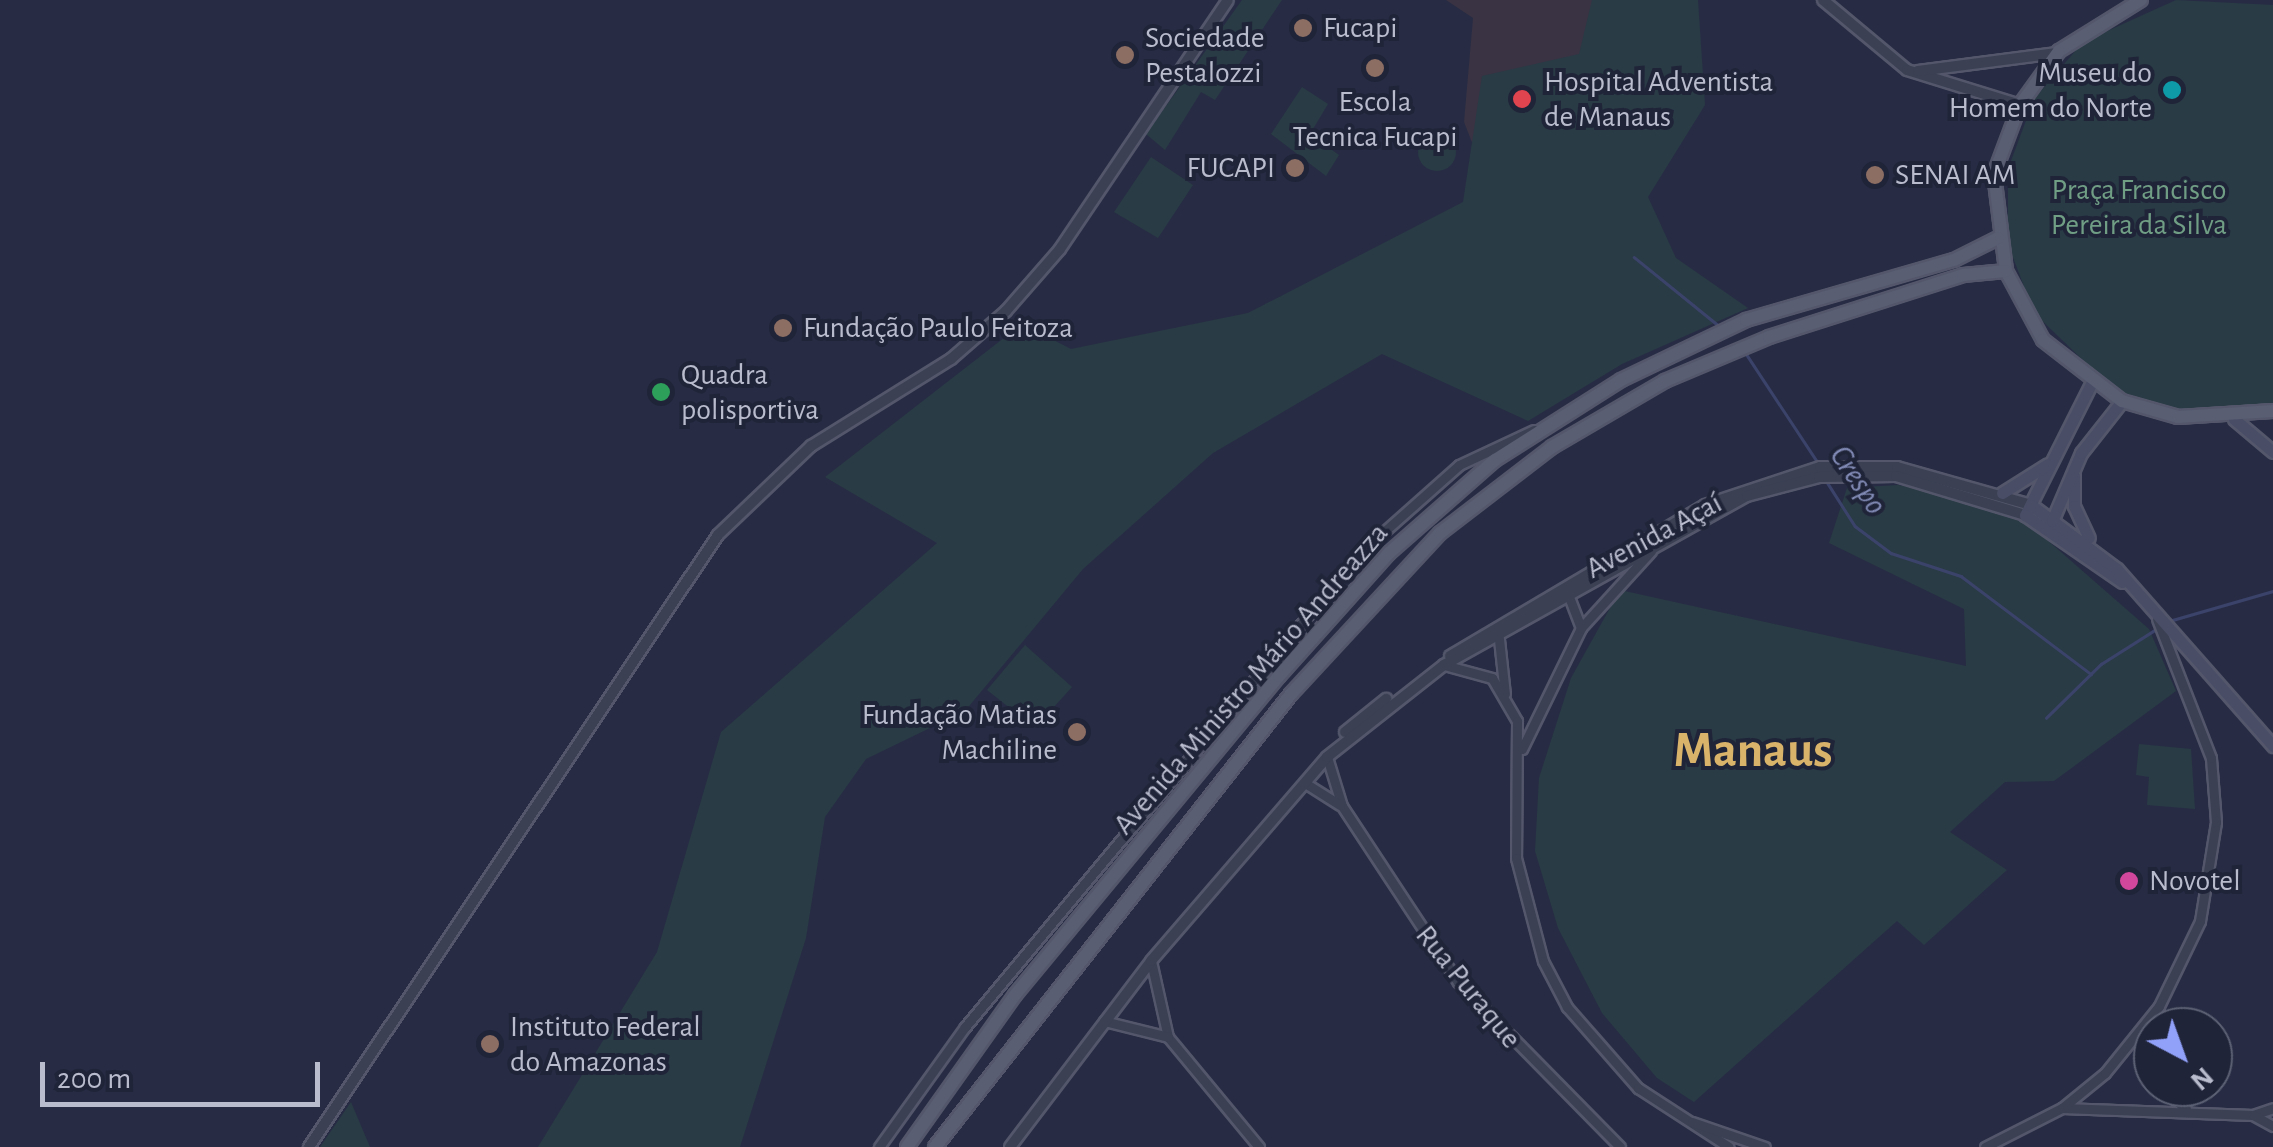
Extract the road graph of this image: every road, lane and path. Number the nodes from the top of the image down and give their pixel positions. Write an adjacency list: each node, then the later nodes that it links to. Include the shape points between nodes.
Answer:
1 (1228, 0): 53 (street, via 1060,248 1006,311 951,359 811,446 718,536)
2 (1824, 0): 6 (street)
3 (2142, 0): 4 (main road)
4 (2127, 3): 5 (main road)
5 (2057, 53): 6 (street); 7 (main road)
6 (1907, 70): 7 (street)
7 (2020, 105): 8 (main road, via 1994,174)
8 (1998, 238): 9 (main road); 14 (main road, Avenida Ministro Mário Andreazza, via 1954,260 1746,320)
9 (2006, 271): 10 (main road, via 2043,340); 40 (main road, Avenida Ministro Mário Andreazza, via 1963,275 1724,354 1508,478 1374,599)
10 (2091, 384): 11 (main road); 18 (main road)
11 (2122, 401): 13 (main road, via 2178,418); 19 (main road)
12 (2273, 411): 13 (main road)
13 (2234, 419): 16 (main road)
14 (1541, 428): 39 (main road, Avenida Ministro Mário Andreazza, via 1377,566); 54 (street, via 1460,466 1360,553 965,1027)
15 (2273, 429): 16 (main road)
16 (2264, 440): 17 (main road)
17 (2273, 452)
18 (2058, 454): 20 (main road); 21 (main road)
19 (2076, 462): 22 (main road); 25 (main road, via 2074,506)
20 (2002, 493): 21 (street, Avenida Açaí); 26 (street, Avenida Açaí, via 1897,467 1820,467 1705,506)
21 (2028, 510): 22 (main road); 23 (main road); 24 (street, Avenida Açaí, via 1856,473 1748,496)
22 (2055, 517): 23 (main road); 25 (main road)
23 (2048, 529): 27 (main road)
24 (1658, 544): 28 (street, Avenida Açaí); 30 (street)
25 (2100, 554): 27 (main road)
26 (1564, 586): 28 (street); 31 (street, Avenida Açaí)
27 (2133, 588): 29 (main road)
28 (1570, 597): 30 (street); 31 (street, Avenida Açaí)
29 (2148, 602): 34 (main road); 42 (street, via 2194,696 2216,822 2200,921)
30 (1581, 628): 35 (street)
31 (1499, 632): 32 (street, Avenida Açaí); 33 (street); 36 (street, Avenida Açaí, via 1362,715)
32 (1444, 665): 33 (street, via 1472,668); 36 (street, Avenida Açaí)
33 (1506, 696): 35 (street)
34 (2273, 746)
35 (1521, 752): 51 (street, via 1516,858 1543,961 1600,1051)
36 (1327, 757): 37 (street, Avenida Açaí); 38 (street, Rua Puraque)
37 (1305, 783): 38 (street, Rua Puraque); 41 (street, Avenida Açaí)
38 (1342, 806): 59 (street, Rua Puraque, via 1458,982)
39 (1058, 944): 40 (main road); 55 (main road, Avenida Ministro Mário Andreazza)
40 (1079, 960): 56 (main road, Avenida Ministro Mário Andreazza)
41 (1151, 961): 43 (street, Avenida Açaí); 44 (street)
42 (2156, 1007)
43 (1102, 1021): 44 (street); 57 (street, Avenida Açaí)
44 (1168, 1037): 58 (street)
45 (2133, 1040): 47 (street)
46 (2184, 1107): 49 (street)
47 (2062, 1108): 49 (street); 62 (street)
48 (2273, 1108): 50 (street)
49 (2188, 1110): 50 (street)
50 (2253, 1115): 52 (street)
51 (1681, 1119): 60 (street); 61 (street)
52 (2273, 1126)
53 (309, 1147)
54 (879, 1147)
55 (907, 1147)
56 (935, 1147)
57 (1010, 1147)
58 (1260, 1147)
59 (1620, 1147)
60 (1729, 1147)
61 (1765, 1147)
62 (1985, 1147)

